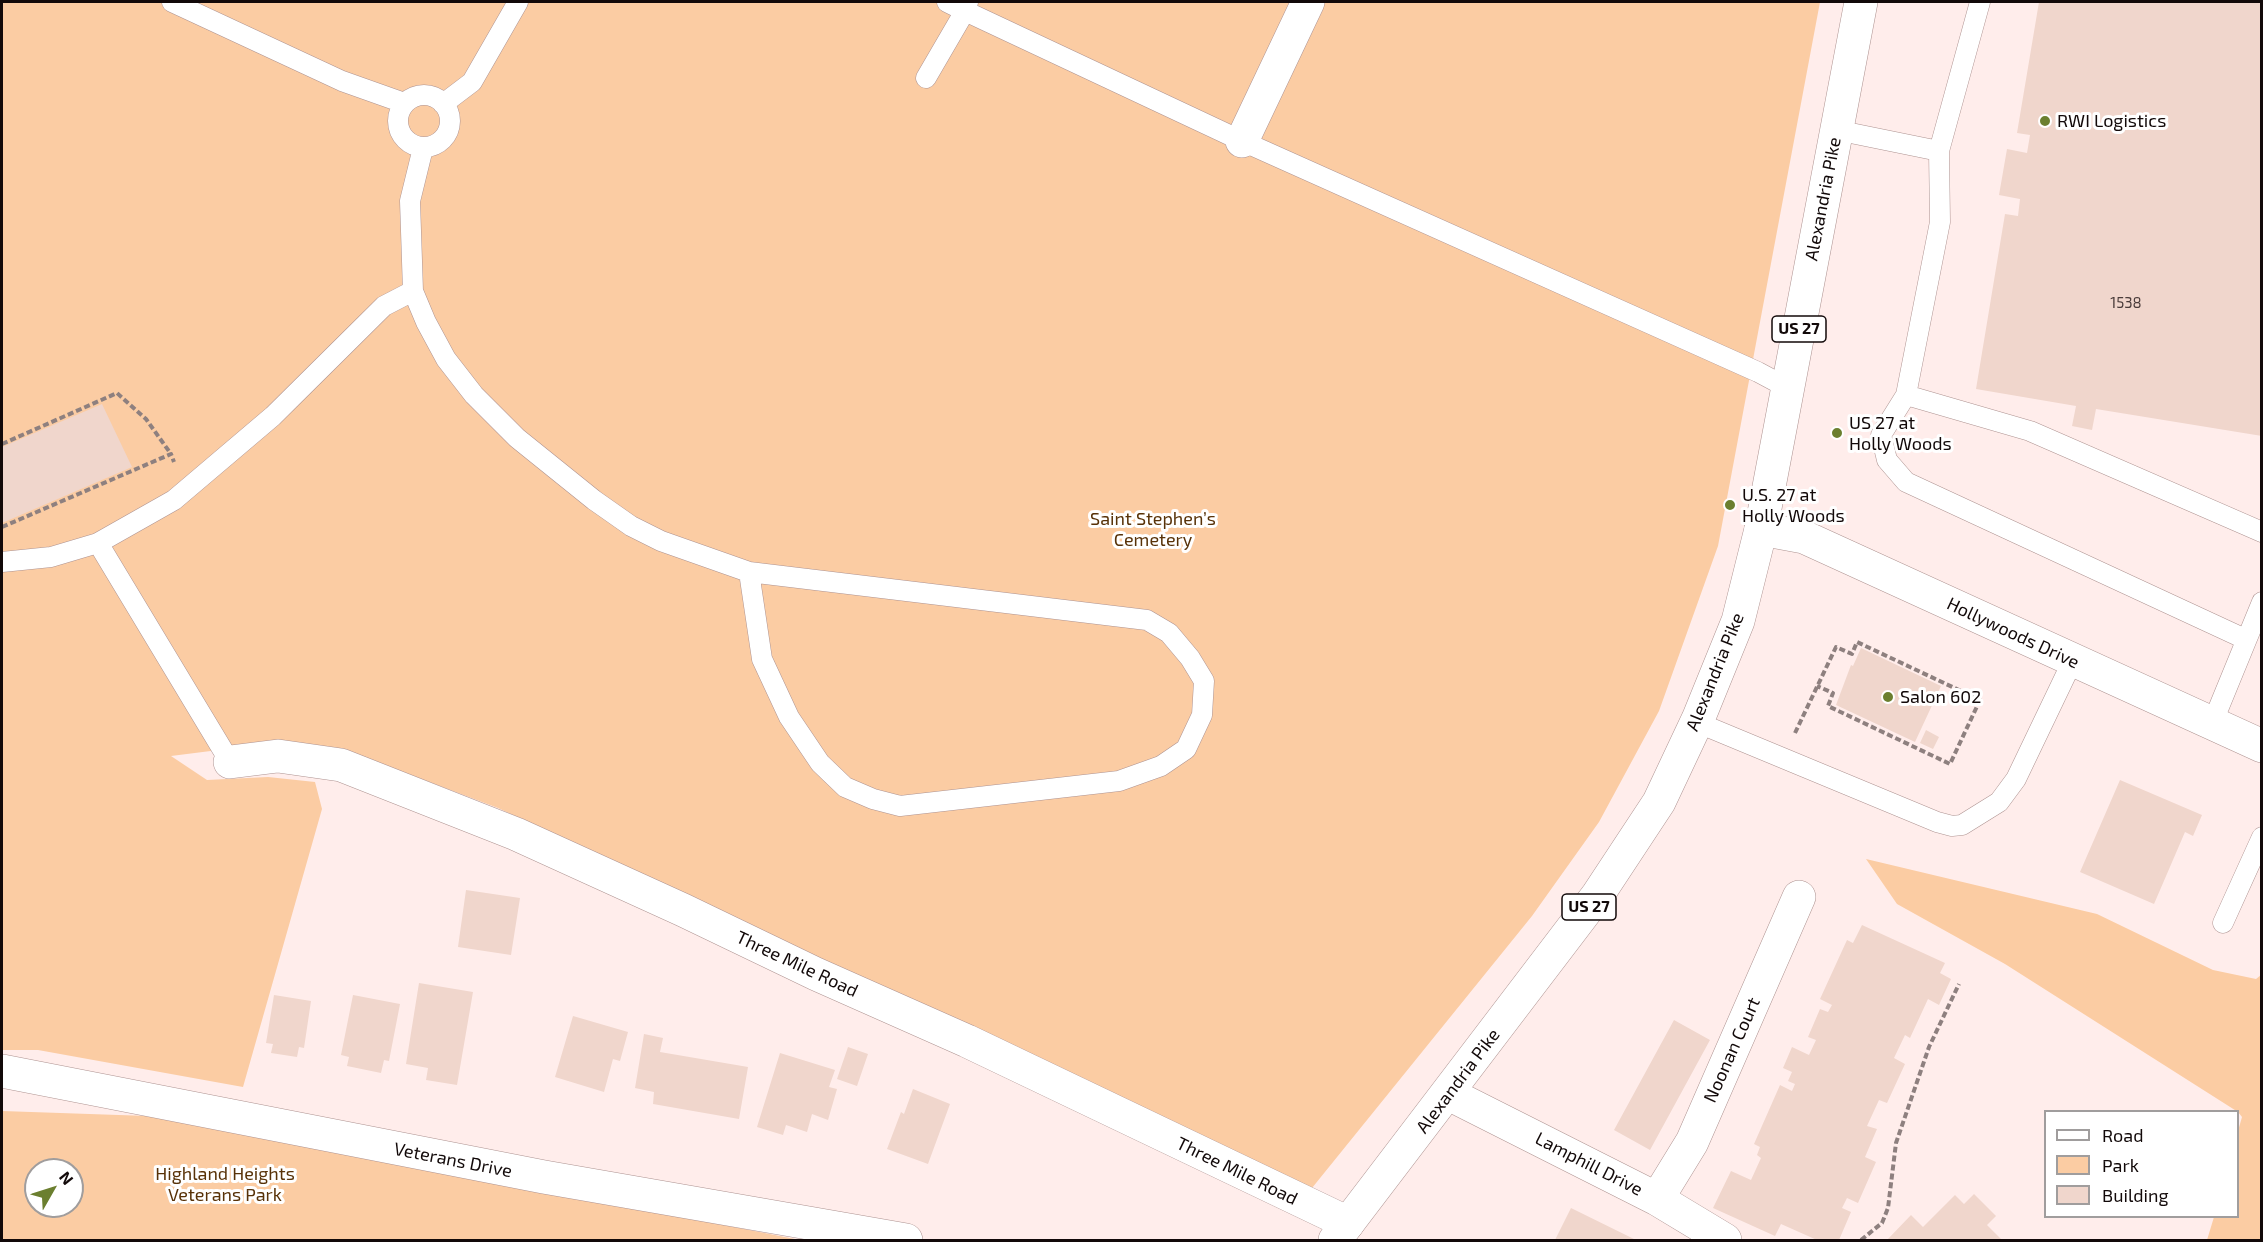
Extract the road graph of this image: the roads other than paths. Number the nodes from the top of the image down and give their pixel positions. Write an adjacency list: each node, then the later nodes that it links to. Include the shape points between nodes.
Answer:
1 (172, 2): 9 (lane, via 342,81)
2 (518, 2): 10 (lane, via 472,82)
3 (947, 2): 7 (lane)
4 (1308, 2): 12 (street)
5 (1861, 2): 11 (street, Alexandria Pike / US 27)
6 (1980, 2): 14 (lane)
7 (967, 6): 8 (lane); 12 (lane)
8 (926, 78)
9 (404, 103): 10 (lane, via 416,96 431,96); 13 (lane, via 397,117 400,132 409,143)
10 (443, 104): 13 (lane, via 450,118 448,132 438,144)
11 (1836, 130): 14 (lane); 16 (street, Alexandria Pike / US 27)
12 (1242, 141): 16 (lane)
13 (423, 148): 15 (lane, via 410,201)
14 (1939, 151): 17 (lane, via 1940,222)
15 (413, 291): 20 (lane, via 384,306 273,416 188,489); 22 (lane, via 446,359 474,395 517,438 631,526 661,541)
16 (1788, 388): 18 (street, Alexandria Pike / US 27)
17 (1906, 395): 19 (lane, via 2030,431); 24 (lane, via 1881,435 1887,460 1906,482)
18 (1761, 529): 25 (street, Hollywoods Drive, via 1803,537); 26 (street, Alexandria Pike / US 27, via 1738,621)
19 (2262, 532)
20 (98, 543): 21 (lane, via 51,557); 29 (lane)
21 (2, 562)
22 (749, 572): 22 (lane, via 762,659 789,717 820,763 845,787 873,799 900,806 1119,781 1161,766 1186,749 1202,716 1204,681 1169,633 1147,620)
23 (2262, 602): 24 (lane)
24 (2245, 639): 27 (lane)
25 (2073, 660): 26 (lane, via 2016,779 1999,802 1962,825 1938,822); 27 (street, Hollywoods Drive)
26 (1696, 722): 34 (street, Alexandria Pike / US 27, via 1659,802 1597,896)
27 (2212, 724): 28 (street, Hollywoods Drive)
28 (2262, 746)
29 (230, 762): 36 (street, Three Mile Road, via 278,756 341,765 516,834 967,1041)
30 (2262, 837): 32 (lane)
31 (1799, 897): 35 (street, Noonan Court, via 1692,1142)
32 (2223, 923)
33 (2, 1071): 37 (street, Veterans Drive, via 544,1178)
34 (1449, 1094): 35 (street, Lamphill Drive); 36 (street, Alexandria Pike / US 27)
35 (1657, 1198): 38 (street, Lamphill Drive)
36 (1342, 1232)
37 (906, 1240)
38 (1725, 1240)

